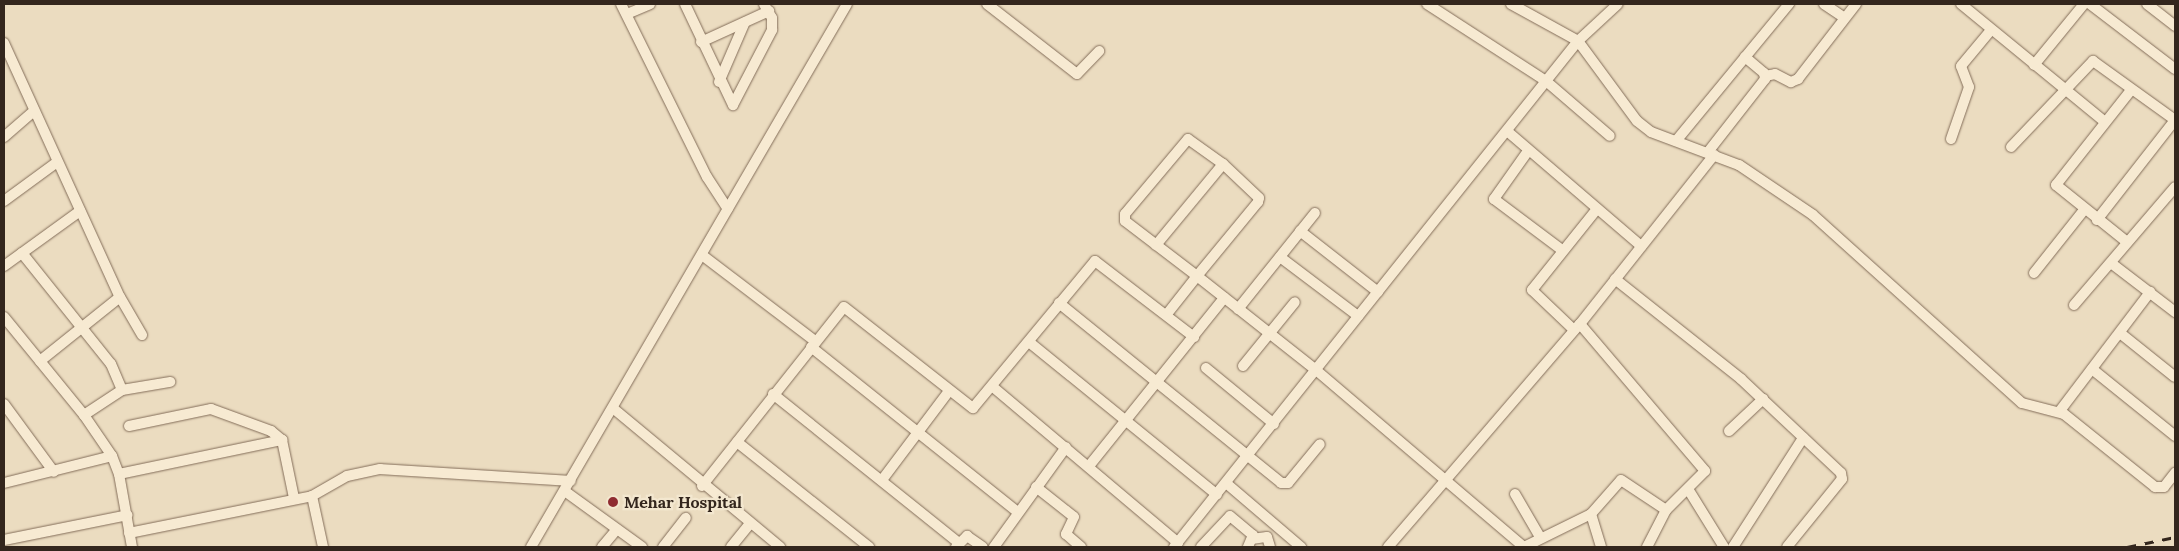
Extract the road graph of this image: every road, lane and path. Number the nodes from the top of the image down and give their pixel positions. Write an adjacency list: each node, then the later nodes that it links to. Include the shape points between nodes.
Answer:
1 (621, 4): 19 (street)
2 (650, 4): 19 (street)
3 (685, 4): 25 (street)
4 (847, 4): 51 (street)
5 (1427, 4): 32 (street)
6 (1511, 4): 18 (street)
7 (1533, 4): 18 (street)
8 (1617, 4): 24 (street)
9 (1789, 4): 28 (street)
10 (1824, 4): 20 (street)
11 (1856, 4): 20 (street)
12 (1961, 4): 23 (street)
13 (2084, 4): 29 (street)
14 (2090, 4): 30 (street)
15 (2147, 4): 22 (street)
16 (990, 5): 27 (street, via 1077,74)
17 (766, 7): 21 (street); 33 (street, via 772,30 736,104 730,104)
18 (1526, 13): 24 (street)
19 (627, 14): 51 (street, via 706,177)
20 (1843, 17): 31 (street, via 1840,28 1798,79 1791,82 1775,74)
21 (745, 22): 25 (street); 33 (street)
22 (2175, 26)
23 (1991, 30): 29 (street); 41 (street, via 1961,66 1969,87)
24 (1578, 41): 32 (street); 42 (street, via 1637,121 1651,132)
25 (701, 42): 33 (street)
26 (4, 44): 36 (street)
27 (1099, 51)
28 (1745, 57): 31 (street); 42 (street)
29 (2034, 65): 34 (street)
30 (2175, 69)
31 (1765, 76): 45 (street)
32 (1546, 81): 38 (street); 39 (street)
33 (719, 82)
34 (2066, 90): 35 (street, via 2092,61); 37 (street); 43 (street)
35 (2132, 90): 37 (street); 55 (street, via 2175,120)
36 (34, 111): 40 (street); 46 (street)
37 (2105, 122): 52 (street, via 2057,179 2058,188)
38 (1507, 131): 44 (street); 69 (street)
39 (1610, 136)
40 (4, 137)
41 (1951, 140)
42 (1676, 141): 45 (street)
43 (2011, 147)
44 (1528, 151): 50 (street); 60 (street, via 1494,199)
45 (1711, 153): 59 (street); 104 (street, via 1756,175 1813,215 2016,399 2032,408)
46 (57, 162): 49 (street); 53 (street)
47 (1223, 164): 58 (street); 58 (street, via 1193,140 1182,143 1124,217); 67 (street, via 1259,198)
48 (2175, 187): 57 (street)
49 (4, 201)
50 (1597, 209): 59 (street); 60 (street)
51 (728, 210): 62 (street)
52 (2084, 210): 55 (street); 66 (street)
53 (80, 211): 61 (street); 71 (street)
54 (1315, 213): 56 (street)
55 (2097, 220): 57 (street)
56 (1300, 231): 63 (street); 69 (street)
57 (2128, 242): 64 (street)
58 (1156, 245): 67 (street)
59 (1641, 246): 68 (street)
60 (1562, 250): 81 (street, via 1532,290)
61 (22, 253): 65 (street); 82 (street)
62 (702, 255): 88 (street); 103 (street)
63 (1280, 257): 76 (street); 79 (street)
64 (2111, 263): 70 (street); 75 (street)
65 (4, 266)
66 (2034, 273)
67 (1197, 276): 72 (street); 78 (street)
68 (1615, 279): 81 (street); 101 (street)
69 (1378, 292): 79 (street)
70 (2150, 292): 77 (street); 84 (street)
71 (120, 297): 82 (street); 85 (street)
72 (1224, 298): 76 (street); 86 (street)
73 (1295, 302): 83 (street)
74 (1059, 303): 78 (street, via 1095,261); 87 (street); 95 (street)
75 (2074, 305)
76 (1238, 309): 83 (street)
77 (2175, 312)
78 (1167, 314): 86 (street)
79 (1358, 316): 92 (street)
80 (4, 317): 89 (street)
81 (1577, 327): 123 (street); 130 (street, via 1704,467 1704,474)
82 (83, 328): 89 (street); 98 (street, via 111,364)
83 (1270, 333): 90 (street); 92 (street)
84 (2120, 333): 93 (street); 94 (street)
85 (142, 335)
86 (1194, 337): 95 (street)
87 (1029, 342): 97 (street); 106 (street)
88 (813, 344): 99 (street, via 841,308 847,307); 100 (street); 110 (street)
89 (40, 362): 105 (street)
90 (1244, 366)
91 (1206, 368): 107 (street)
92 (1316, 370): 107 (street); 123 (street)
93 (2092, 370): 104 (street); 111 (street)
94 (2175, 377)
95 (1157, 380): 106 (street); 117 (street)
96 (170, 382): 98 (street)
97 (993, 387): 99 (street, via 973,408); 116 (street)
98 (122, 390): 105 (street)
99 (949, 392): 110 (street)
100 (773, 394): 114 (street); 124 (street)
101 (1763, 399): 109 (street); 112 (street)
102 (4, 404): 120 (street)
103 (614, 409): 125 (street); 128 (street)
104 (2059, 412): 121 (street, via 2155,487 2164,487)
105 (84, 415): 118 (street)
106 (1125, 420): 119 (street); 132 (street)
107 (1274, 424): 117 (street)
108 (129, 426): 113 (street, via 218,410 271,431)
109 (1729, 431)
110 (918, 432): 124 (street); 137 (street)
111 (2175, 436)
112 (1803, 438): 169 (street); 170 (street, via 1843,476)
113 (282, 440): 122 (street); 135 (street)
114 (737, 442): 128 (street); 147 (street)
115 (1320, 444): 117 (street, via 1284,485)
116 (1066, 447): 119 (street); 129 (street)
117 (1249, 454): 127 (street)
118 (112, 456): 120 (street); 122 (street)
119 (1089, 466): 149 (street)
120 (54, 472): 126 (street)
121 (2175, 473)
122 (119, 474): 139 (street)
123 (1444, 478): 164 (street); 165 (street)
124 (882, 480): 148 (street)
125 (571, 482): 131 (street); 134 (street, via 380,469 347,476)
126 (4, 483)
127 (1226, 483): 132 (street); 163 (street)
128 (702, 486): 141 (street)
129 (1036, 487): 137 (street); 160 (street, via 1074,517 1066,534)
130 (1688, 489): 136 (street); 168 (street)
131 (566, 492): 142 (street); 152 (street)
132 (1217, 494): 149 (street)
133 (1515, 494): 144 (street)
134 (312, 496): 135 (street); 151 (street)
135 (294, 498): 143 (street)
136 (1666, 510): 138 (street, via 1621,480); 167 (street)
137 (1018, 512): 159 (street)
138 (1591, 514): 144 (street); 166 (street)
139 (128, 515): 143 (street); 145 (street)
140 (686, 518): 155 (street)
141 (749, 525): 156 (street); 157 (street)
142 (616, 529): 153 (street); 154 (street)
143 (129, 533): 150 (street)
144 (1540, 536): 165 (street)
145 (4, 540)
146 (1250, 543): 161 (street, via 1251,532 1230,516); 162 (street, via 1267,537)
147 (862, 545)
148 (958, 545): 158 (street, via 970,537)
149 (1176, 545)
150 (132, 547)
151 (323, 547)
152 (531, 547)
153 (602, 547)
154 (642, 547)
155 (663, 547)
156 (731, 547)
157 (780, 547)
158 (983, 547)
159 (994, 547)
160 (1081, 547)
161 (1201, 547)
162 (1270, 547)
163 (1301, 547)
164 (1388, 547)
165 (1524, 547)
166 (1601, 547)
167 (1647, 547)
168 (1724, 547)
169 (1733, 547)
170 (1787, 547)

